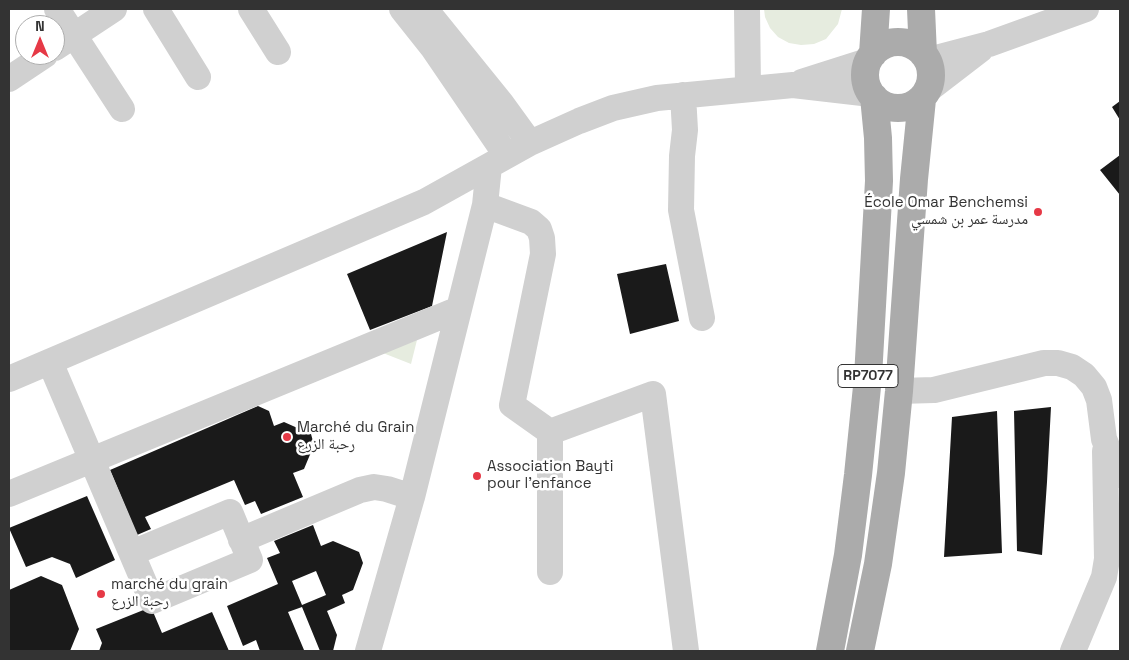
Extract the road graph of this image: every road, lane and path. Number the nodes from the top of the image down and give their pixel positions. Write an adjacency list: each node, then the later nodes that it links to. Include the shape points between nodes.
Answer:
1 (114, 9): 10 (street)
2 (156, 9): 16 (street)
3 (251, 9): 12 (street)
4 (402, 9): 25 (street, via 433,48)
5 (425, 9): 24 (street)
6 (747, 9): 19 (street)
7 (876, 9): 14 (main road, RP7077)
8 (921, 9): 13 (main road, RP7077)
9 (1086, 9): 11 (street)
10 (65, 42): 23 (street)
11 (989, 44): 13 (street); 21 (street)
12 (278, 52)
13 (926, 57): 14 (main road, via 915,47 892,43 882,47); 21 (main road, RP7077, via 932,75)
14 (871, 58): 18 (street); 22 (main road, RP7077, via 865,78)
15 (30, 65): 17 (street)
16 (198, 77)
17 (9, 79)
18 (793, 84): 19 (street); 22 (street)
19 (748, 88): 20 (street)
20 (683, 95): 24 (street, via 613,108); 28 (street, via 685,130 681,210)
21 (925, 95): 22 (main road, via 913,105 898,108 882,104); 31 (main road, RP7077, via 914,179)
22 (872, 96): 43 (main road, RP7077, via 878,138 879,181 868,377 849,546)
23 (122, 109)
24 (530, 143): 25 (street)
25 (497, 161): 26 (street); 29 (street, via 424,202)
26 (486, 206): 27 (street); 32 (street, via 531,222 539,229 542,238 543,254 512,405)
27 (459, 309): 34 (street); 37 (street)
28 (702, 318)
29 (50, 362): 30 (street); 34 (street)
30 (9, 379)
31 (899, 391): 33 (street, via 934,390 1044,363 1058,363 1072,367 1094,387); 44 (main road, RP7077, via 878,564)
32 (550, 432): 40 (street); 42 (street, via 653,394)
33 (1104, 439): 35 (street); 45 (street, via 1107,559 1104,577)
34 (92, 461): 36 (street); 39 (street)
35 (1120, 475)
36 (9, 494)
37 (412, 496): 38 (street, via 374,487 360,490); 41 (street)
38 (241, 540): 39 (street, via 230,512); 39 (street, via 250,560 152,601)
39 (132, 554)
40 (550, 572)
41 (368, 651)
42 (686, 651)
43 (830, 651)
44 (860, 651)
45 (1073, 651)

